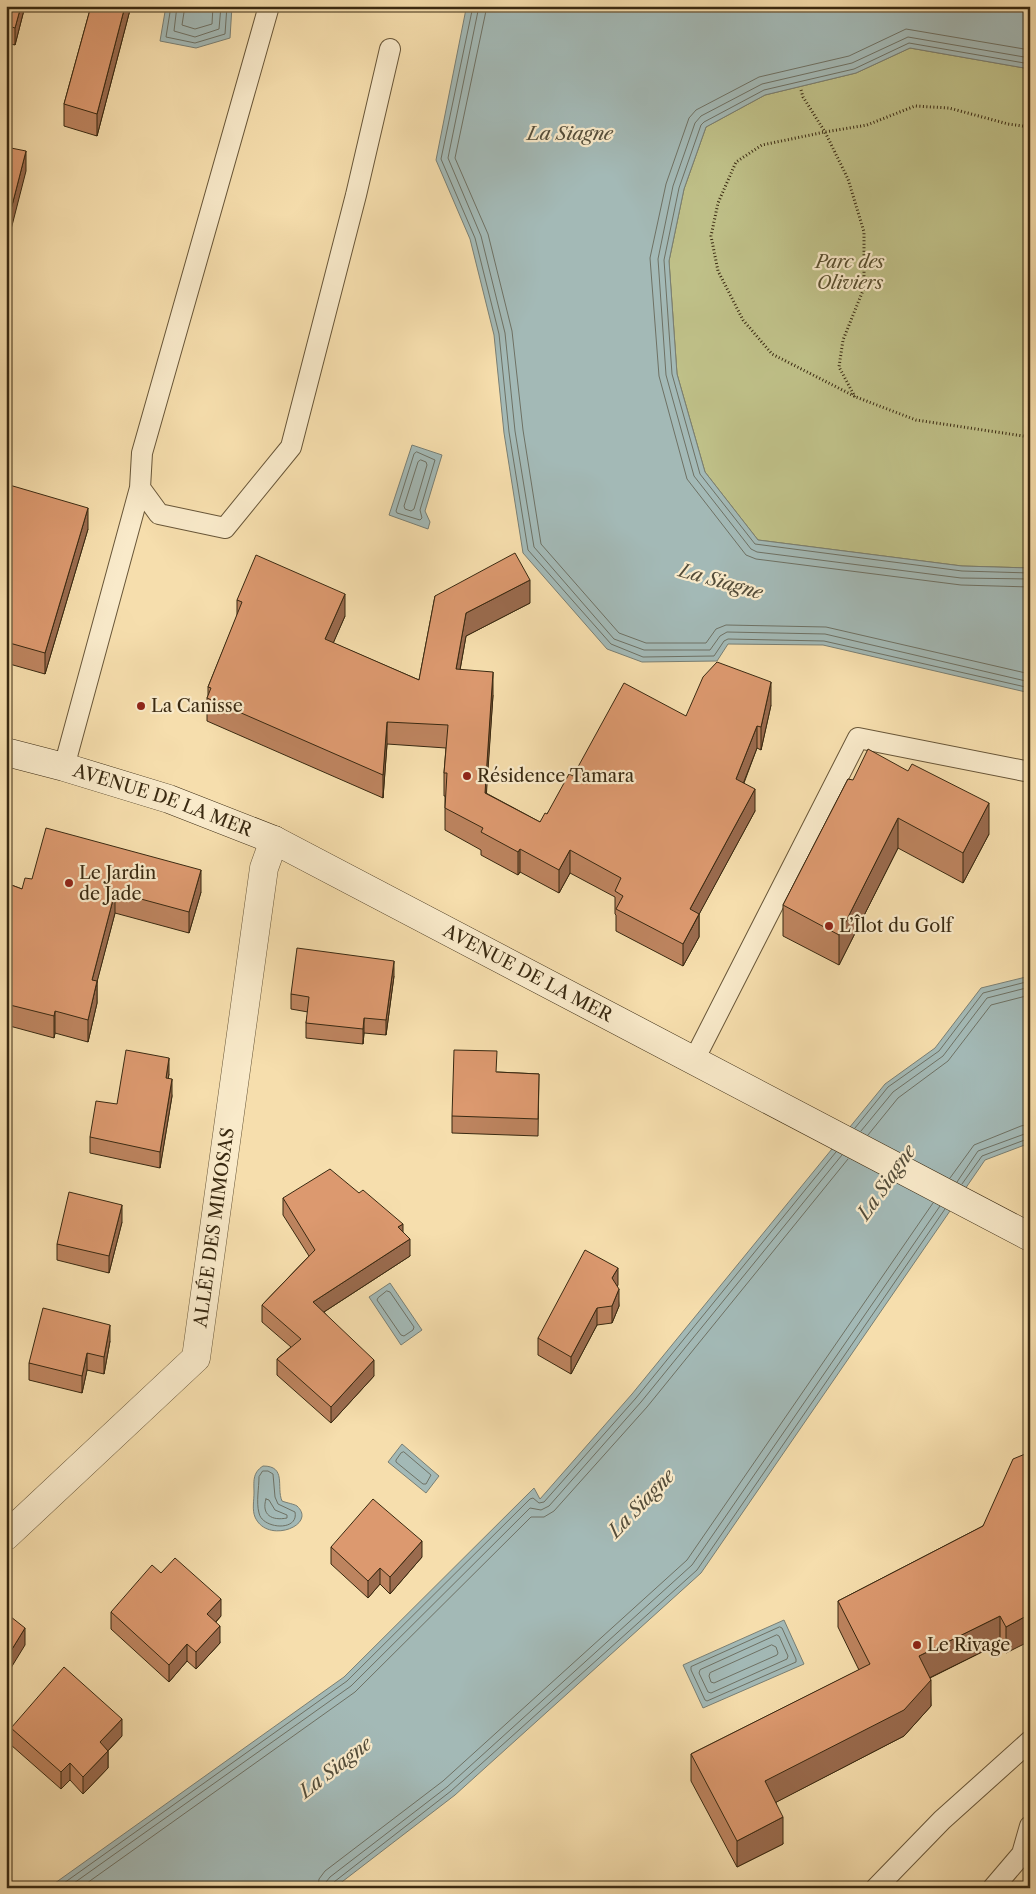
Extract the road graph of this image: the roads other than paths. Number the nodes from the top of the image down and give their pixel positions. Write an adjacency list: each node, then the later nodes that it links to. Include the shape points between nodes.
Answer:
1 (269, 6): 3 (lane, via 142,453)
2 (390, 50): 3 (lane, via 291,447 225,528 159,514)
3 (140, 488): 5 (lane)
4 (6, 752): 5 (main road, AVENUE DE LA MER)
5 (64, 767): 7 (main road, AVENUE DE LA MER, via 169,798)
6 (1030, 772): 8 (lane, via 858,738)
7 (274, 840): 8 (main road, AVENUE DE LA MER); 10 (main road, ALLÉE DES MIMOSAS, via 264,868 196,1358)
8 (694, 1060): 9 (main road, AVENUE DE LA MER)
9 (1030, 1238)
10 (6, 1536)
11 (1030, 1741): 13 (lane, via 942,1820)
12 (1030, 1826): 14 (lane, via 1022,1854)
13 (876, 1888)
14 (993, 1888)

